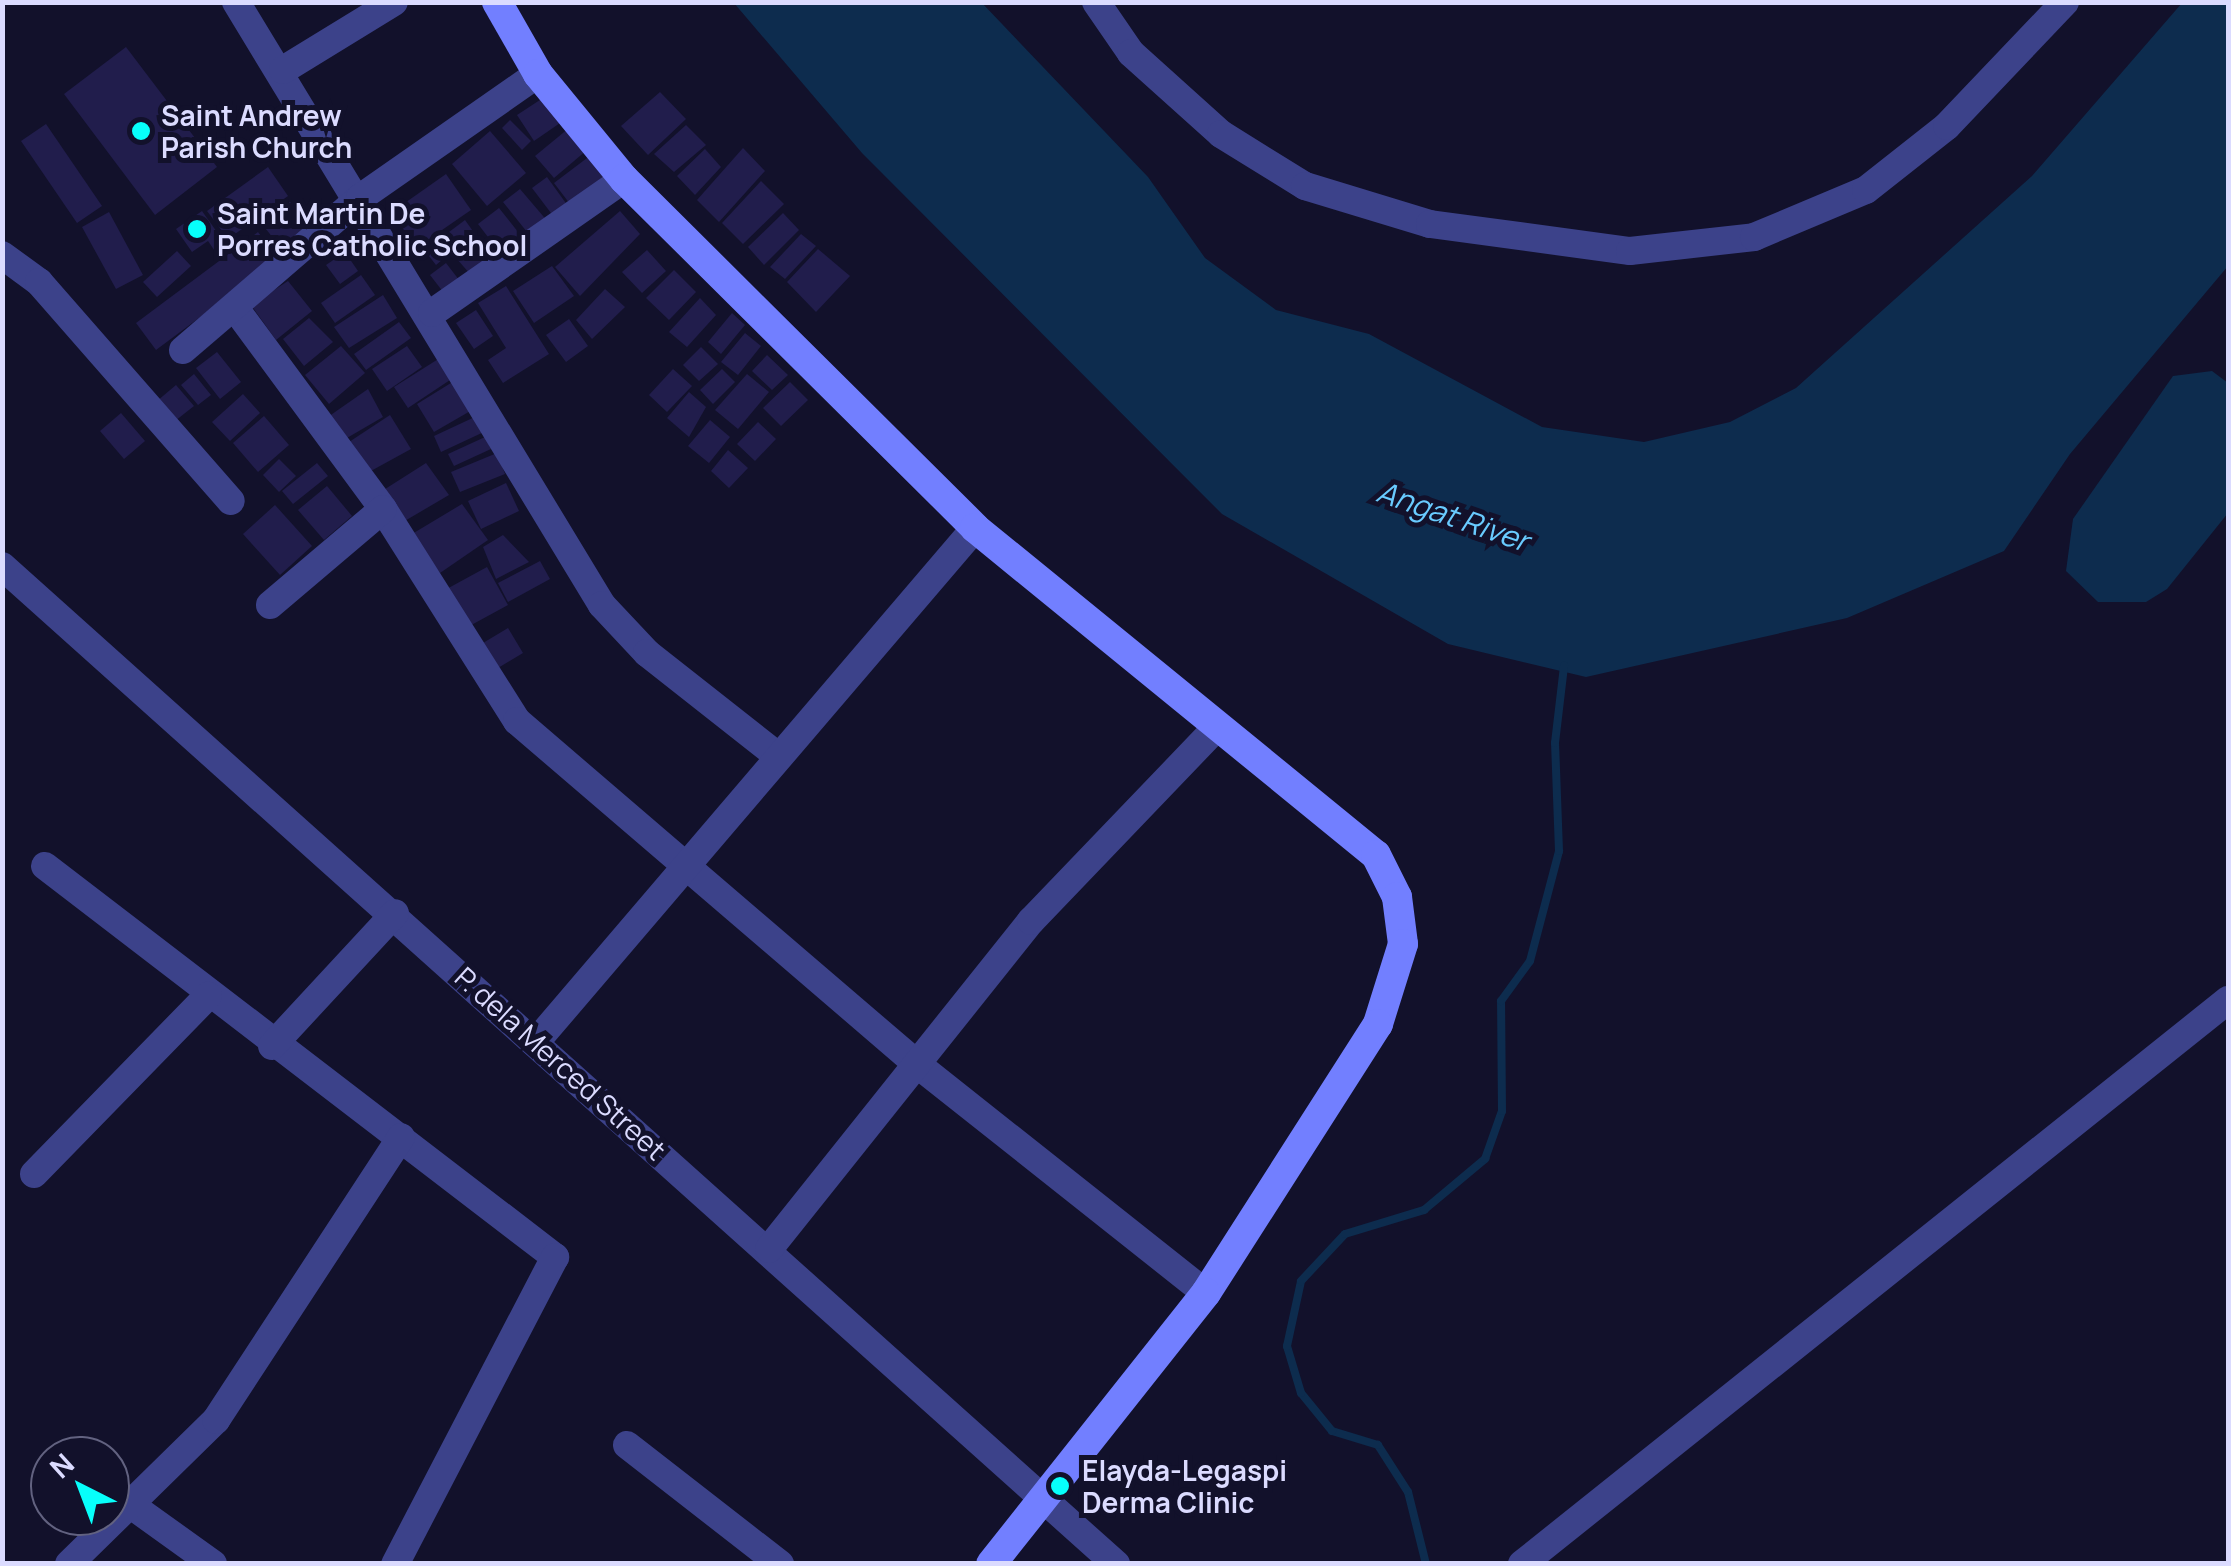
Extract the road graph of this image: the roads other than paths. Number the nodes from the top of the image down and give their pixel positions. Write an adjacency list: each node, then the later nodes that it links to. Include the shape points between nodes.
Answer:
1 (236, 2): 6 (street)
2 (394, 2): 6 (street)
3 (497, 2): 7 (street)
4 (1096, 2): 5 (street, via 1131,52 1221,134 1305,186 1430,224 1630,250 1754,238 1866,190 1948,126)
5 (2066, 2)
6 (283, 70): 9 (street)
7 (538, 74): 8 (street); 9 (street)
8 (624, 179): 12 (street); 16 (street)
9 (360, 198): 11 (street); 12 (street)
10 (2, 256): 14 (street, via 39,282)
11 (235, 308): 13 (street); 15 (street)
12 (432, 313): 20 (street, via 602,605 647,653)
13 (183, 350)
14 (230, 501)
15 (383, 509): 18 (street); 22 (street, via 517,721)
16 (975, 528): 19 (street); 20 (street)
17 (2, 566): 23 (street, P. dela Merced Street)
18 (270, 604)
19 (1216, 728): 28 (street, via 1031,920); 32 (street, via 1376,855 1397,896 1403,944 1378,1024)
20 (778, 756): 22 (street)
21 (45, 866): 24 (street)
22 (684, 866): 26 (street); 28 (street)
23 (395, 913): 26 (street, P. dela Merced Street); 27 (street)
24 (208, 996): 27 (street); 30 (street)
25 (2228, 1000): 43 (street)
26 (536, 1043): 31 (street, P. dela Merced Street)
27 (272, 1046): 29 (street)
28 (918, 1065): 31 (street); 32 (street)
29 (402, 1137): 35 (street, via 216,1420); 39 (street, via 555,1256)
30 (34, 1174)
31 (770, 1249): 34 (street, P. dela Merced Street)
32 (1206, 1292): 34 (street)
33 (627, 1445): 40 (street)
34 (1046, 1499): 41 (street); 42 (street, P. dela Merced Street)
35 (130, 1506): 38 (street)
36 (98, 1536): 37 (street)
37 (69, 1564)
38 (213, 1564)
39 (395, 1564)
40 (780, 1564)
41 (991, 1564)
42 (1116, 1564)
43 (1522, 1564)

